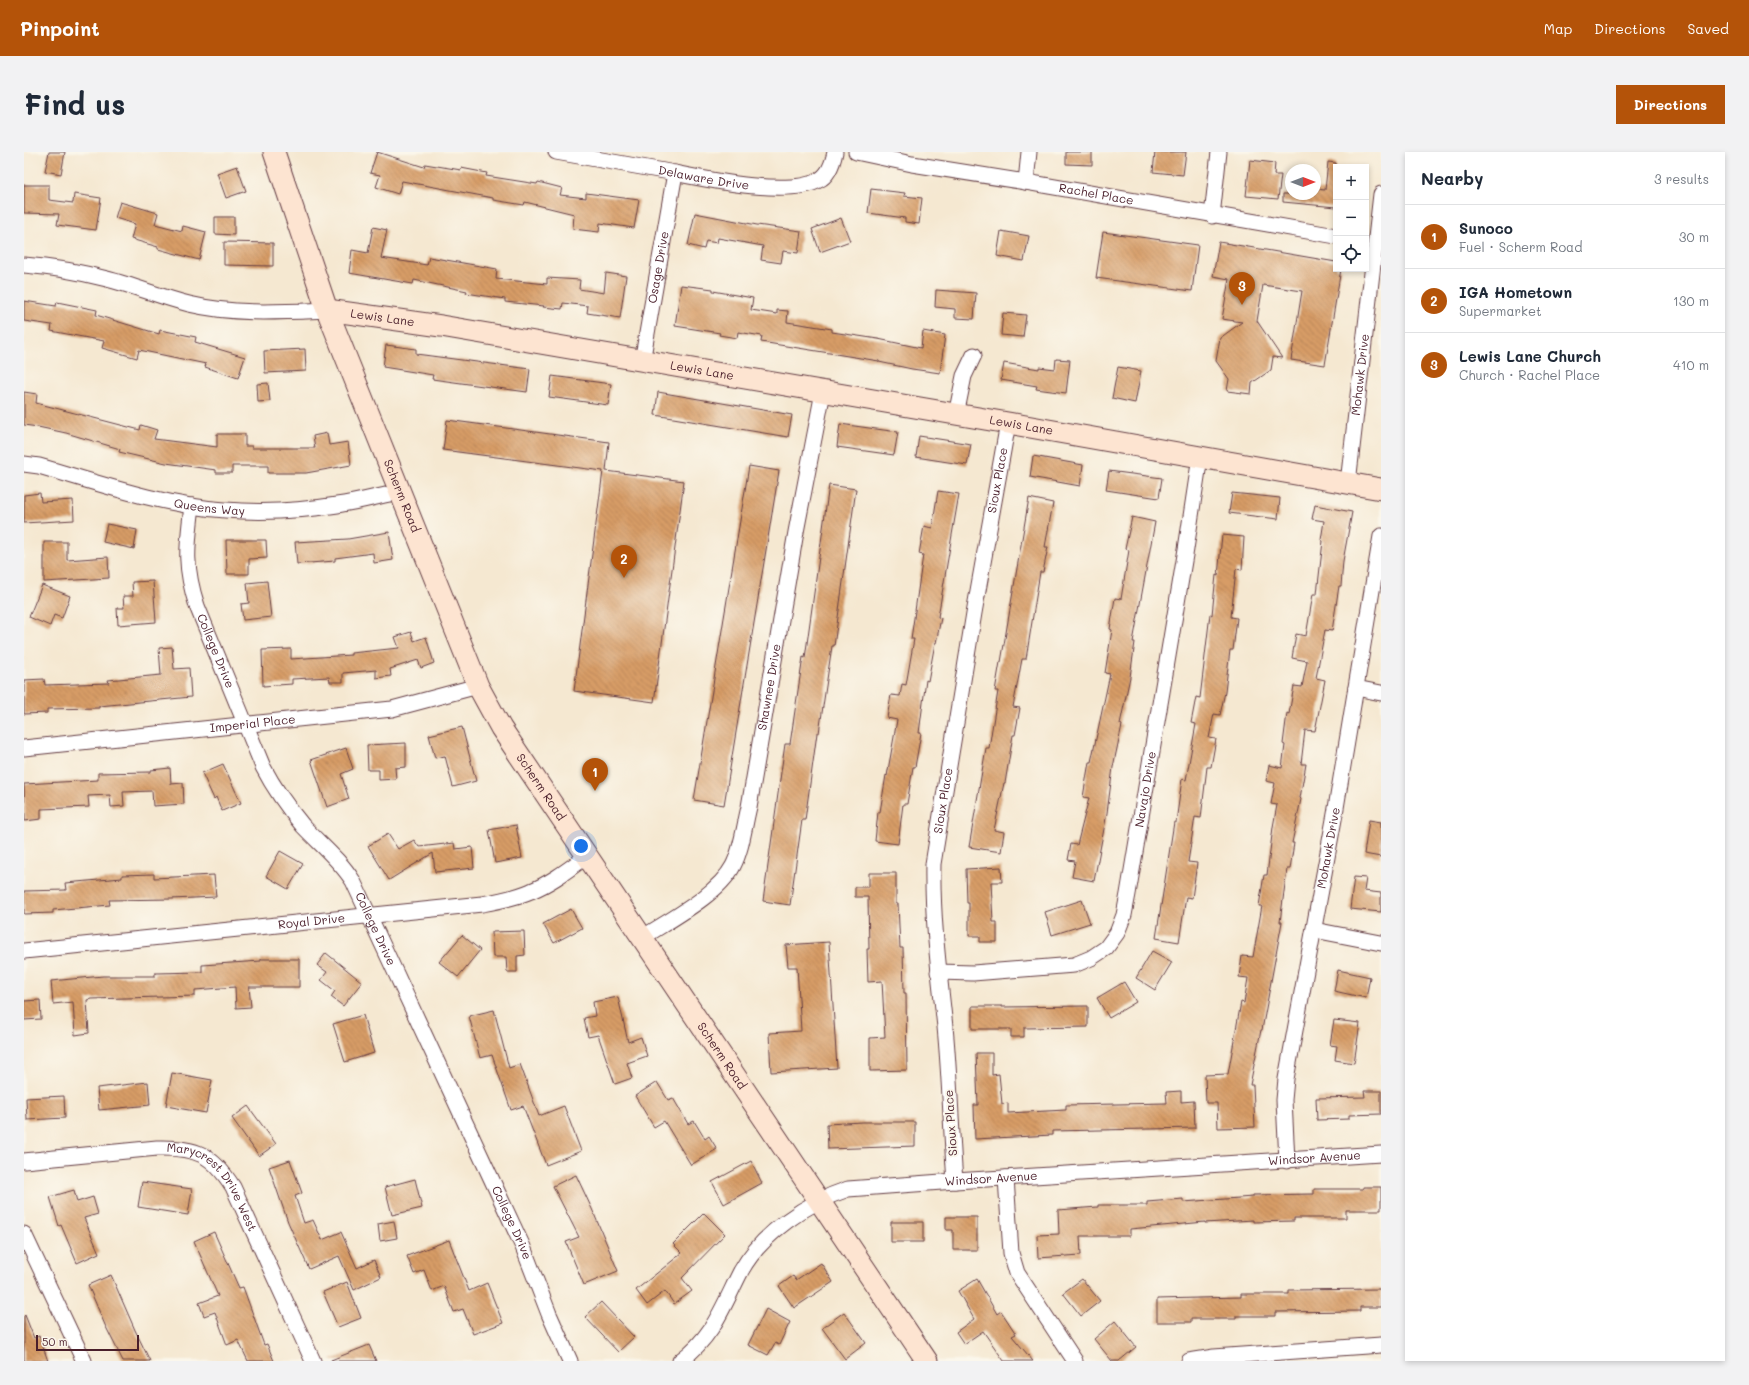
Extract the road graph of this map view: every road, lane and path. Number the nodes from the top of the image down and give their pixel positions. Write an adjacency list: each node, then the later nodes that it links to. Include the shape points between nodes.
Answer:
1 (274, 152): 14 (street, Scherm Road)
2 (556, 152): 7 (street, Delaware Drive)
3 (835, 152): 7 (street, Delaware Drive, via 824,177 800,187 748,186)
4 (856, 152): 8 (street, Rachel Place, via 912,164)
5 (1029, 152): 8 (street)
6 (1219, 152): 10 (street)
7 (675, 173): 16 (street, Osage Drive)
8 (1026, 182): 10 (street, Rachel Place)
9 (1381, 194): 12 (street, Mohawk Drive)
10 (1212, 216): 11 (street, Rachel Place)
11 (1333, 236)
12 (1370, 242): 22 (street, Mohawk Drive)
13 (24, 264): 14 (street, Lewis Lane, via 108,280 189,304 238,312)
14 (327, 310): 16 (street, Lewis Lane, via 441,326); 24 (street, Scherm Road)
15 (974, 355): 18 (street, via 964,376)
16 (642, 362): 17 (street, Lewis Lane)
17 (823, 392): 18 (street, Lewis Lane); 35 (street, Shawnee Drive, via 796,532 749,808 739,850 723,881 710,893)
18 (956, 415): 19 (street, Lewis Lane)
19 (1008, 423): 20 (street, Lewis Lane); 38 (street, Sioux Place, via 933,864 932,894)
20 (1200, 457): 22 (street, Lewis Lane); 38 (street, Navajo Drive, via 1128,894 1117,933 1106,948 1091,958 1074,964 973,973)
21 (24, 464): 25 (street, Queens Way)
22 (1348, 483): 23 (street, Lewis Lane)
23 (1381, 489)
24 (399, 492): 25 (street, Queens Way, via 338,505 286,511 225,510); 27 (street, Scherm Road)
25 (192, 506): 30 (street, College Drive, via 187,548 190,585)
26 (1381, 536): 28 (street, Mohawk Drive)
27 (478, 686): 30 (street, Imperial Place, via 392,709); 32 (street, Scherm Road, via 501,728)
28 (1356, 688): 29 (street); 34 (street, Mohawk Drive)
29 (1381, 693)
30 (245, 725): 31 (street, Imperial Place); 33 (street, College Drive, via 274,788 303,825 345,869)
31 (24, 748)
32 (587, 856): 33 (street, Royal Drive, via 531,892 509,899); 35 (street, Scherm Road)
33 (369, 916): 37 (street, Royal Drive); 49 (street, College Drive, via 523,1247)
34 (1314, 930): 36 (street); 41 (street, Mohawk Drive, via 1286,1079 1284,1100)
35 (642, 938): 44 (street, Scherm Road)
36 (1381, 943)
37 (24, 951)
38 (938, 972): 43 (street, Sioux Place, via 945,1028)
39 (1381, 1154): 41 (street, Windsor Avenue)
40 (24, 1161): 48 (street, Marycrest Drive West, via 157,1148 193,1150 209,1158 223,1171 233,1187)
41 (1287, 1161): 42 (street, Windsor Avenue)
42 (1006, 1178): 43 (street, Windsor Avenue); 52 (street, via 1011,1253 1017,1273)
43 (955, 1181): 44 (street, Windsor Avenue, via 848,1189)
44 (820, 1202): 50 (street, Windsor Avenue, via 783,1223 754,1251 708,1335); 51 (street, Scherm Road)
45 (24, 1234): 47 (street)
46 (1381, 1345): 53 (street, via 1214,1356)
47 (84, 1361)
48 (313, 1361)
49 (570, 1361)
50 (680, 1361)
51 (927, 1361)
52 (1075, 1361)
53 (1189, 1361)

